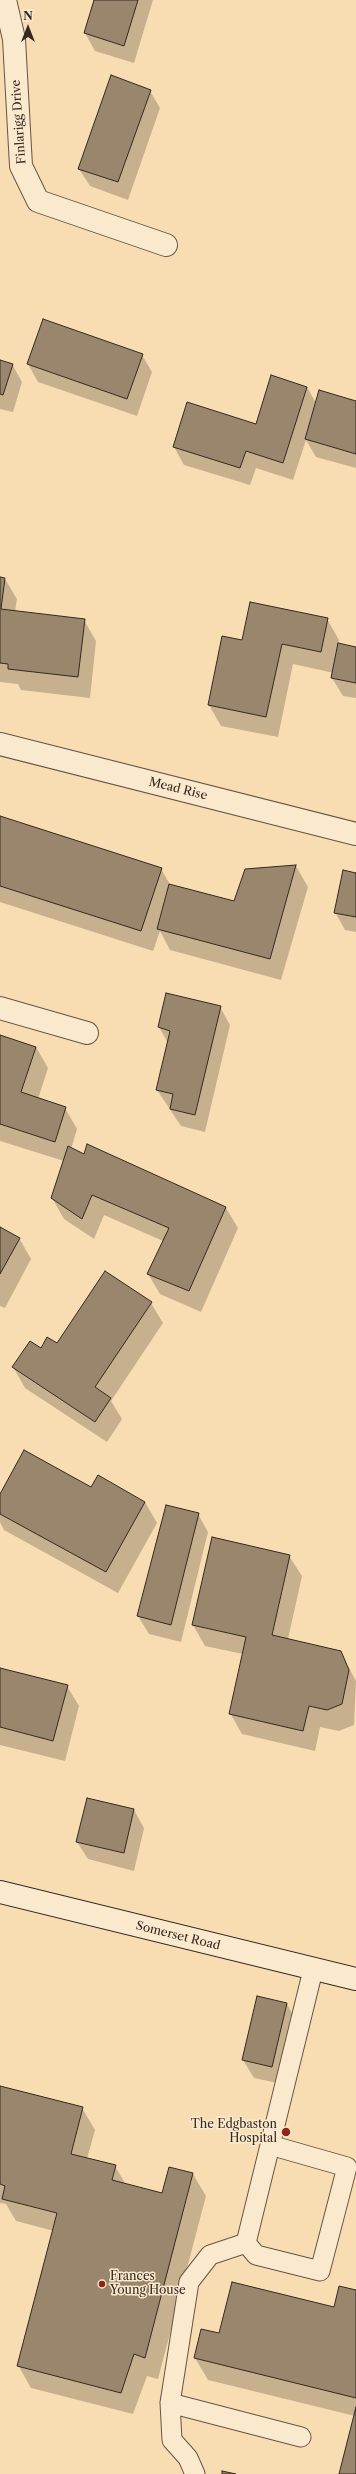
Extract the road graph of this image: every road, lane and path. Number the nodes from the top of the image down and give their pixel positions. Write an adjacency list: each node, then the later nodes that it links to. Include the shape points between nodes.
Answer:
1 (5, 0): 2 (street, Finlarigg Drive, via 14,39 21,166 38,201)
2 (166, 245)
3 (0, 744): 4 (street, Mead Rise)
4 (356, 834)
5 (0, 1008): 6 (street)
6 (87, 1033)
7 (0, 1892): 8 (street, Somerset Road)
8 (313, 1970): 9 (street, Somerset Road); 10 (lane)
9 (356, 1979)
10 (270, 2145): 11 (lane); 11 (lane, via 348,2167 320,2271 256,2255)
11 (246, 2243): 12 (lane, via 210,2255 189,2282)
12 (170, 2403): 13 (lane); 14 (lane, via 172,2440 188,2458)
13 (301, 2436)
14 (195, 2474)

